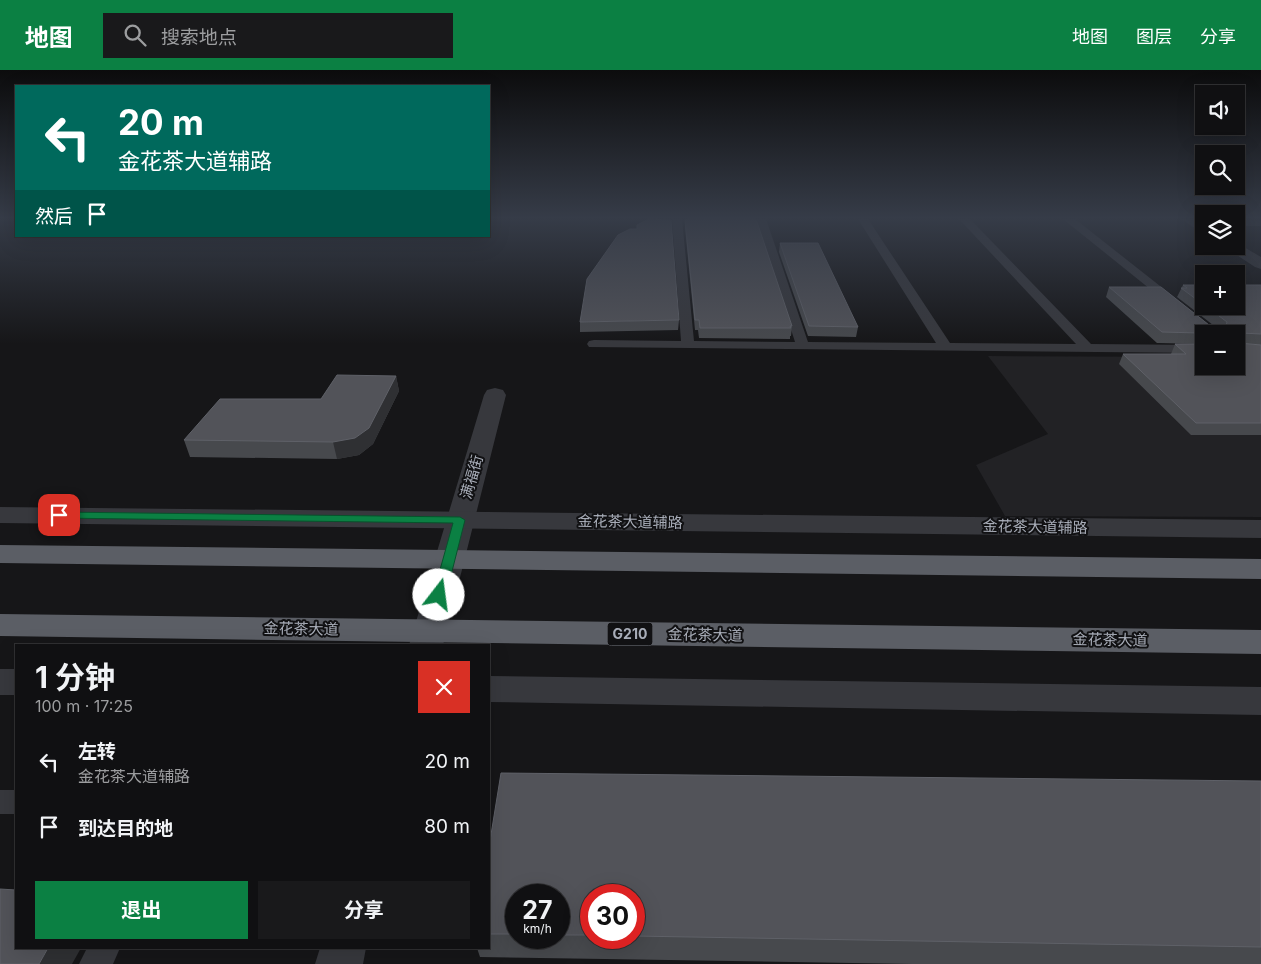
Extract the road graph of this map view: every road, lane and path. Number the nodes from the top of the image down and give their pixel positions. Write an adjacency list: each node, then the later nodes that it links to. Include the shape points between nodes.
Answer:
1 (681, 261): 8 (lane)
2 (775, 261): 9 (lane)
3 (890, 261): 10 (lane)
4 (1004, 261): 11 (lane)
5 (1121, 261): 6 (lane)
6 (1203, 325)
7 (594, 344): 8 (lane)
8 (688, 345): 9 (lane)
9 (803, 346): 10 (lane)
10 (946, 347): 11 (lane)
11 (1087, 348): 12 (lane)
12 (1195, 349)
13 (495, 395): 15 (street, 满福街)
14 (0, 515): 15 (street, 金花茶大道辅路)
15 (460, 520): 16 (street, 金花茶大道辅路); 18 (street, 满福街)
16 (1261, 529)
17 (0, 554): 18 (highway)
18 (449, 559): 19 (highway); 21 (street, 满福街)
19 (1261, 569)
20 (0, 625): 21 (highway, 金花茶大道 / G210)
21 (428, 638): 22 (highway, 金花茶大道 / G210)
22 (1261, 642)
23 (0, 682): 24 (street)
24 (15, 682)
25 (490, 689): 26 (street)
26 (1261, 701)
27 (0, 802): 28 (lane)
28 (15, 802)
29 (103, 949): 31 (lane)
30 (344, 949): 32 (street)
31 (95, 964)
32 (339, 964)

